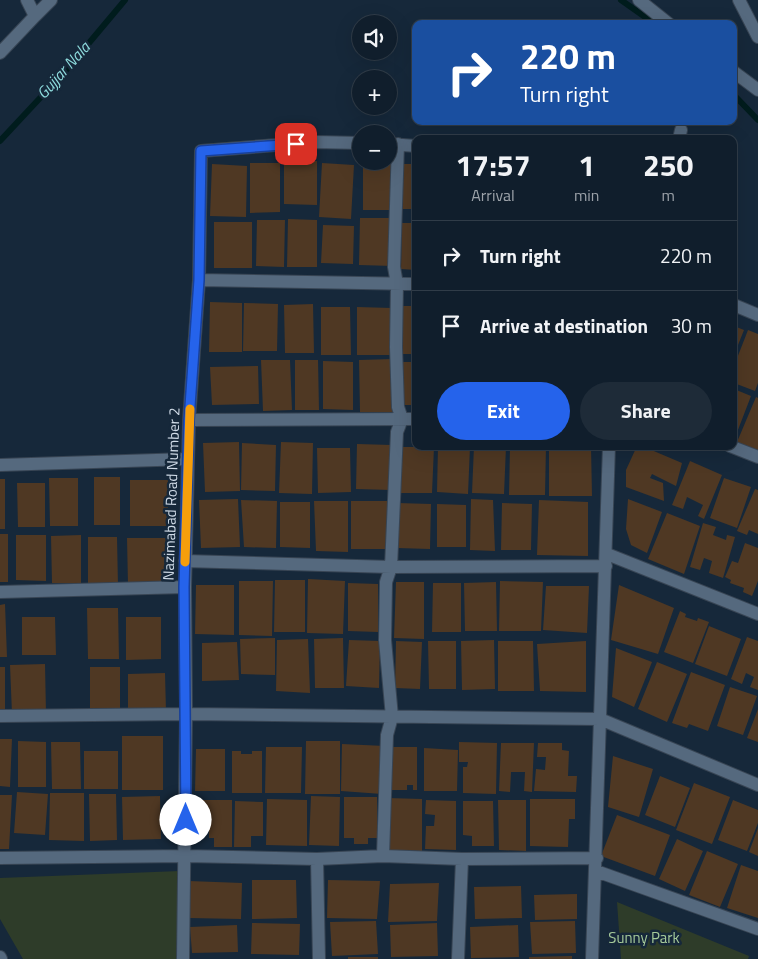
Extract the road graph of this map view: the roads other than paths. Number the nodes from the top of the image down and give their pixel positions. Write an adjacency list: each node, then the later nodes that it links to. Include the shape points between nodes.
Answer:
1 (27, 0): 5 (street)
2 (51, 0): 5 (street)
3 (638, 0): 6 (street)
4 (739, 0): 7 (street)
5 (35, 16): 8 (street)
6 (664, 20)
7 (758, 37)
8 (0, 53)
9 (737, 74): 10 (street)
10 (758, 90)
11 (352, 143): 15 (street, Nazimabad Road Number 2, via 315,142 201,151)
12 (397, 144): 13 (street)
13 (412, 146)
14 (393, 170): 16 (street)
15 (199, 280): 16 (street); 22 (street, Nazimabad Road Number 2)
16 (397, 284): 17 (street); 20 (street, via 398,407)
17 (412, 284)
18 (737, 307): 19 (street)
19 (758, 315)
20 (402, 419): 21 (street); 22 (street); 30 (street, via 397,432)
21 (412, 419)
22 (189, 420): 26 (street, Nazimabad Road Number 2)
23 (737, 449): 25 (street)
24 (609, 450): 28 (street)
25 (758, 457)
26 (188, 459): 27 (street); 29 (street, Nazimabad Road Number 2)
27 (0, 465)
28 (606, 560): 30 (street); 33 (street); 37 (street)
29 (185, 561): 30 (street); 31 (street, Nazimabad Road Number 2)
30 (391, 567): 36 (street, via 386,582 385,640)
31 (184, 587): 32 (street); 34 (street, Nazimabad Road Number 2)
32 (0, 592)
33 (758, 614)
34 (186, 714): 35 (street); 36 (street); 39 (street, Nazimabad Road Number 2)
35 (0, 716)
36 (392, 717): 37 (street); 40 (street, via 387,735)
37 (600, 719): 38 (street); 44 (street)
38 (758, 785)
39 (186, 856): 41 (street); 42 (street); 46 (street, Nazimabad Road Number 2)
40 (382, 856): 42 (street); 43 (street)
41 (0, 858)
42 (318, 859): 47 (street)
43 (462, 859): 44 (street); 48 (street)
44 (596, 864): 45 (street); 49 (street)
45 (758, 929)
46 (183, 959)
47 (319, 959)
48 (458, 959)
49 (592, 959)

